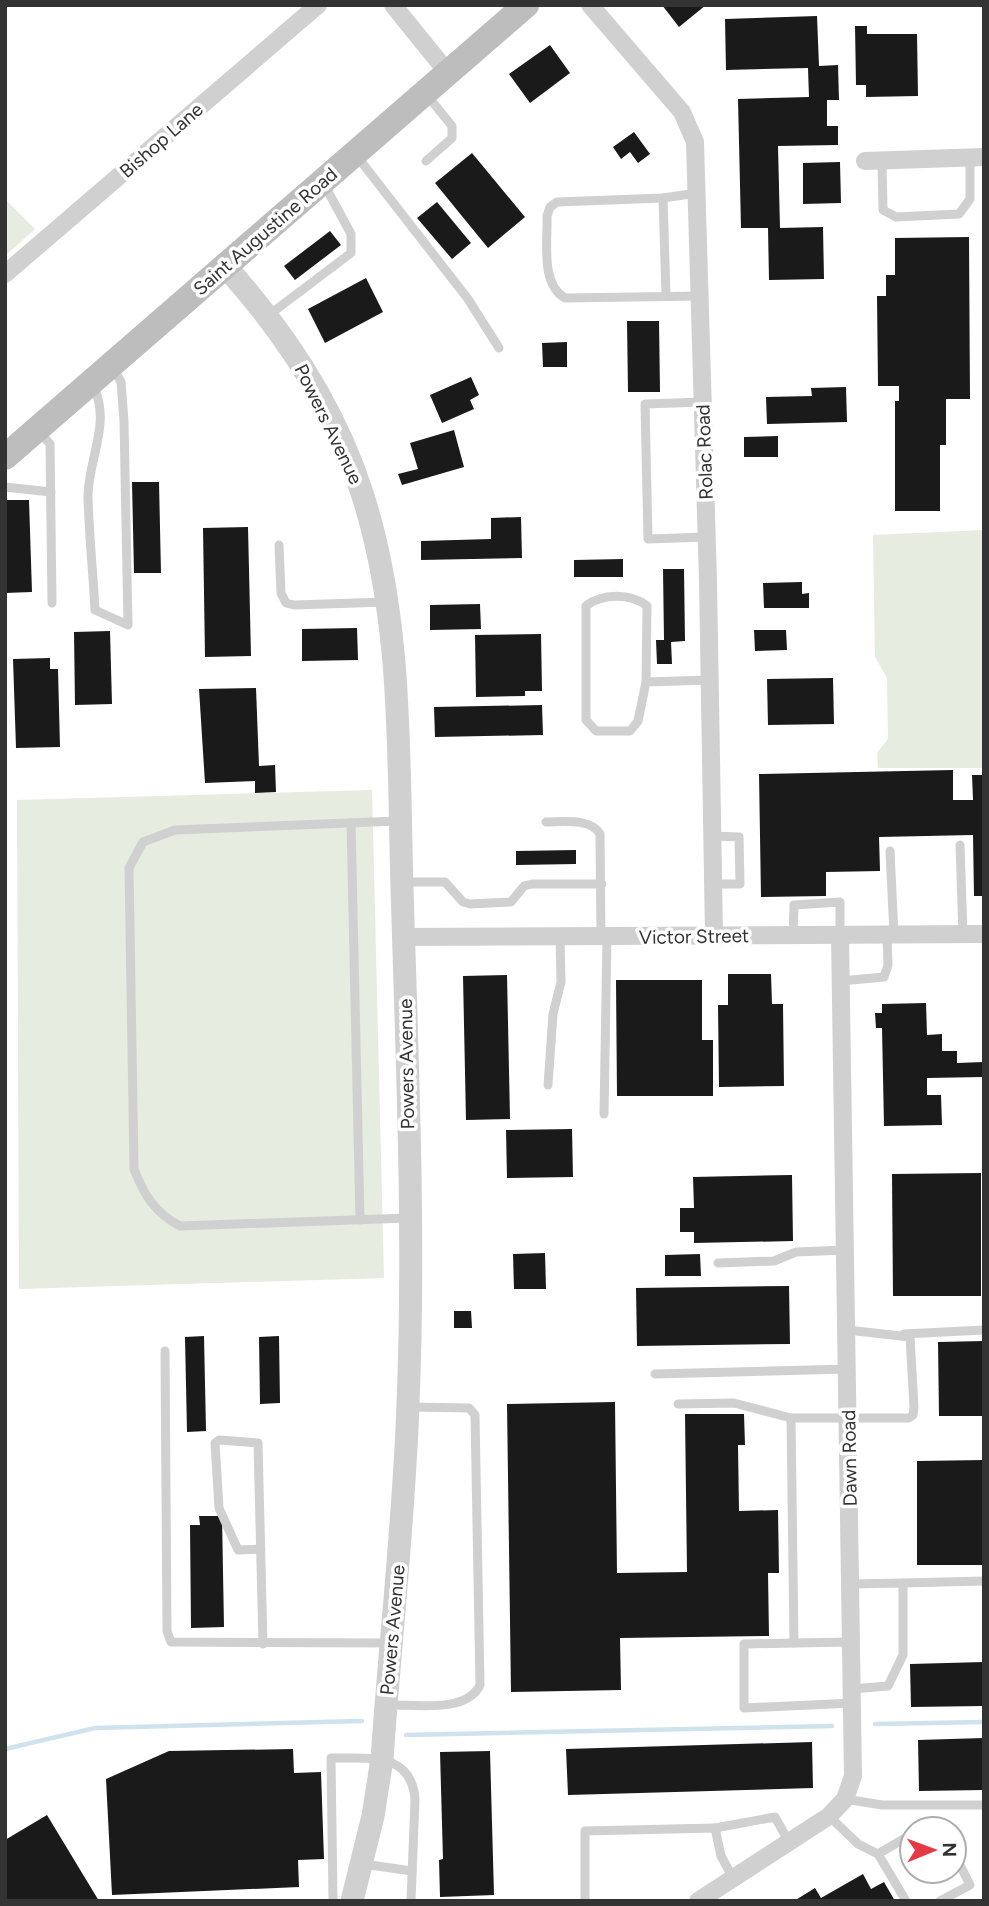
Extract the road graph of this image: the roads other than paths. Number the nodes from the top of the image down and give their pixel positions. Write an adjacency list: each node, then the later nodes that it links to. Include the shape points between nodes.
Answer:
1 (318, 5): 15 (street, Bishop Lane)
2 (393, 5): 5 (street)
3 (526, 5): 5 (main road, Saint Augustine Road)
4 (590, 5): 12 (street, Rolac Road, via 682,111 695,142)
5 (448, 73): 6 (main road, Saint Augustine Road)
6 (425, 93): 7 (main road, Saint Augustine Road); 10 (lane, via 452,126 452,138)
7 (354, 154): 11 (main road, Saint Augustine Road); 19 (lane, via 468,299)
8 (977, 158): 9 (street); 9 (lane, via 970,199 959,214 896,217 883,210)
9 (874, 161)
10 (426, 162)
11 (322, 182): 14 (main road, Saint Augustine Road); 18 (lane, via 351,234 351,253)
12 (698, 193): 13 (lane); 17 (street, Rolac Road)
13 (663, 198): 16 (lane); 16 (lane, via 557,202 547,216 549,275 555,292 565,298)
14 (225, 266): 18 (street, Powers Avenue); 20 (main road, Saint Augustine Road)
15 (5, 274)
16 (666, 296): 17 (lane)
17 (701, 296): 22 (street, Rolac Road)
18 (267, 316): 29 (street, Powers Avenue, via 313,386 353,468)
19 (499, 348)
20 (111, 365): 21 (main road, Saint Augustine Road); 21 (lane, via 121,383 124,421 128,625 95,610 88,493 100,437 100,400)
21 (91, 383): 23 (main road, Saint Augustine Road)
22 (703, 402): 27 (street, Rolac Road); 27 (lane, via 645,404 648,539)
23 (37, 429): 24 (main road, Saint Augustine Road); 26 (lane, via 50,444)
24 (5, 457)
25 (5, 487): 26 (lane)
26 (51, 492): 30 (lane)
27 (707, 537): 31 (street, Rolac Road)
28 (279, 545): 29 (lane, via 281,593 286,603)
29 (388, 602): 33 (street, Powers Avenue, via 396,680)
30 (52, 603)
31 (710, 680): 32 (lane); 36 (street, Rolac Road)
32 (646, 682): 32 (lane, via 647,606 637,598 597,597 586,606 586,720 596,731 630,730 638,721)
33 (400, 821): 35 (lane); 39 (street, Powers Avenue)
34 (546, 821): 40 (lane, via 597,829 602,845)
35 (351, 823): 55 (lane); 55 (lane, via 174,830 143,842 129,868 134,1169 143,1192 161,1216 180,1226)
36 (712, 836): 41 (street, Rolac Road); 41 (lane, via 739,837 740,884)
37 (960, 845): 42 (lane)
38 (890, 850): 47 (lane)
39 (402, 882): 40 (lane, via 445,882 470,904 511,902 532,884); 48 (street, Powers Avenue)
40 (601, 884): 49 (lane)
41 (713, 884): 44 (street, Rolac Road)
42 (963, 934): 43 (street, Victor Street); 47 (street, Victor Street)
43 (984, 934)
44 (713, 936): 45 (street, Victor Street); 49 (street, Victor Street)
45 (793, 936): 46 (street, Victor Street); 46 (lane, via 794,905 840,902)
46 (840, 936): 47 (street, Victor Street); 51 (street, Dawn Road)
47 (890, 936): 51 (lane, via 884,977)
48 (404, 937): 50 (street, Victor Street); 54 (street, Powers Avenue)
49 (604, 937): 50 (street, Victor Street); 53 (lane)
50 (559, 938): 52 (lane, via 561,982 552,1014)
51 (841, 981): 56 (street, Dawn Road)
52 (548, 1084)
53 (604, 1114)
54 (409, 1218): 55 (lane); 65 (street, Powers Avenue)
55 (360, 1220)
56 (845, 1250): 57 (lane, via 796,1252 774,1261); 58 (street, Dawn Road)
57 (718, 1263)
58 (847, 1330): 60 (lane); 62 (street, Dawn Road)
59 (984, 1330): 60 (lane)
60 (904, 1334): 66 (lane, via 912,1341 913,1415)
61 (165, 1351): 75 (lane, via 167,1631 172,1642 181,1644)
62 (847, 1369): 63 (lane); 66 (street, Dawn Road)
63 (655, 1374)
64 (678, 1404): 67 (lane, via 734,1403)
65 (408, 1406): 73 (street, Powers Avenue); 77 (lane, via 469,1408 475,1415 480,1685 476,1694 463,1702)
66 (848, 1417): 67 (lane); 71 (street, Dawn Road)
67 (791, 1418): 74 (lane)
68 (261, 1549): 68 (lane, via 238,1550 219,1508 215,1443 219,1440 258,1443); 75 (lane)
69 (984, 1581): 70 (lane)
70 (903, 1583): 71 (lane); 76 (lane, via 903,1655 888,1686)
71 (851, 1584): 72 (street, Dawn Road)
72 (852, 1642): 74 (lane); 76 (street, Dawn Road)
73 (391, 1643): 75 (lane); 77 (street, Powers Avenue)
74 (794, 1643): 76 (lane, via 744,1644 744,1708)
75 (263, 1644)
76 (853, 1696): 79 (street, Dawn Road, via 853,1776)
77 (385, 1705): 78 (street, Powers Avenue)
78 (382, 1759): 86 (street, Powers Avenue); 87 (lane, via 408,1773 413,1782); 90 (lane, via 331,1758)
79 (845, 1799): 80 (lane, via 882,1805); 81 (street, Dawn Road)
80 (984, 1805)
81 (829, 1816): 83 (street, Dawn Road); 85 (lane, via 858,1844)
82 (715, 1828): 83 (lane, via 775,1817); 88 (lane, via 721,1856); 93 (lane, via 585,1831)
83 (789, 1842): 88 (street, Dawn Road)
84 (898, 1843): 85 (lane)
85 (878, 1854): 95 (lane)
86 (363, 1864): 87 (lane); 91 (street, Powers Avenue)
87 (412, 1871): 92 (lane)
88 (733, 1878): 94 (street, Dawn Road)
89 (968, 1881): 96 (lane, via 970,1885)
90 (333, 1901)
91 (352, 1901)
92 (411, 1901)
93 (586, 1901)
94 (698, 1901)
95 (906, 1901)
96 (940, 1901)

